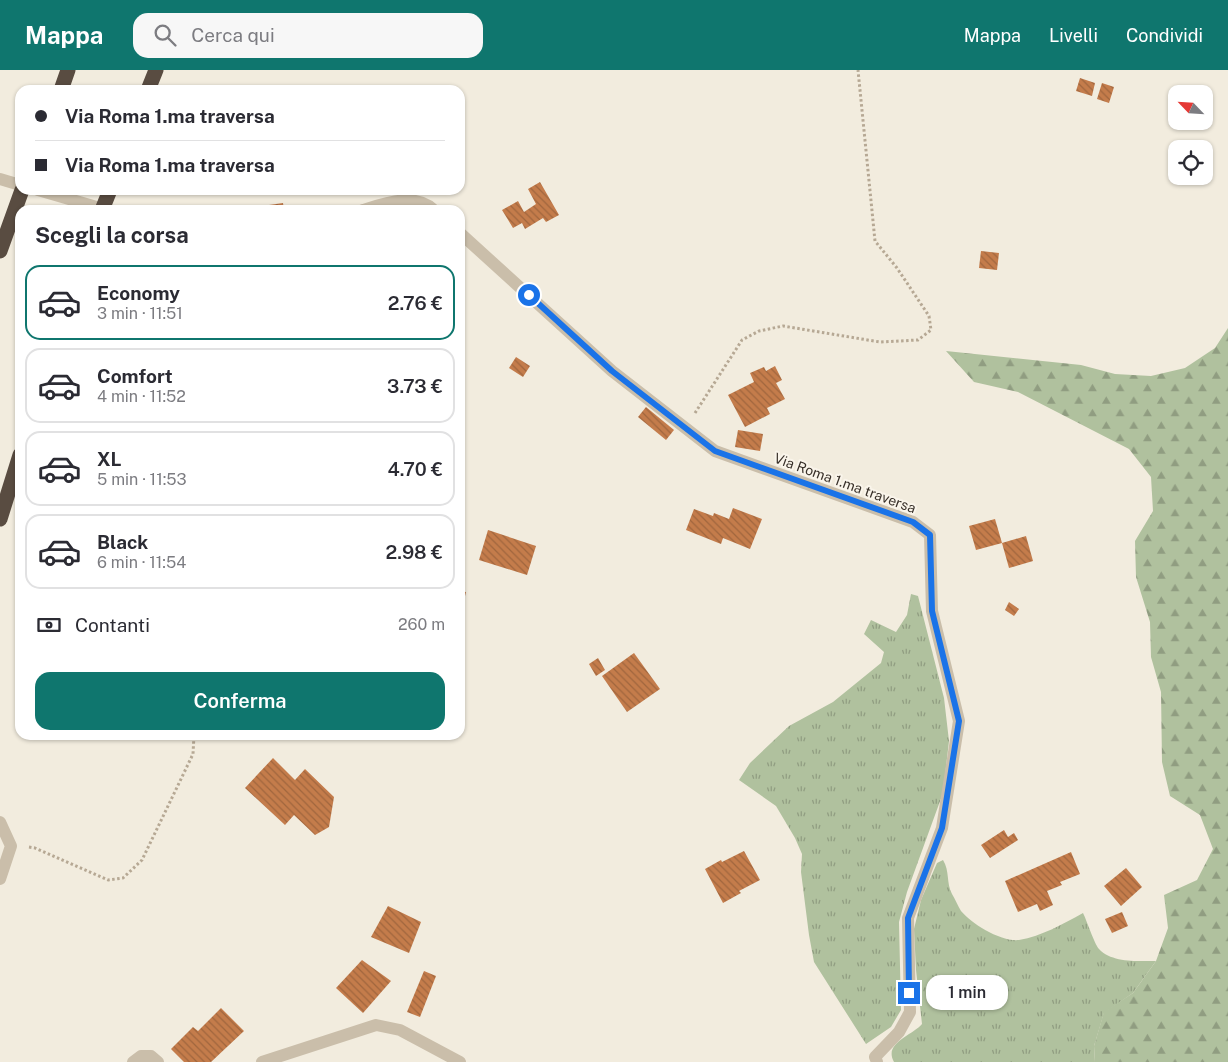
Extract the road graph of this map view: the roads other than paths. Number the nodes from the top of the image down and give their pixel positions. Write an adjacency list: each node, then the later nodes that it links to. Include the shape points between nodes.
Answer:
1 (68, 70): 3 (highway)
2 (156, 70): 4 (highway)
3 (63, 85)
4 (150, 85)
5 (0, 179): 6 (street)
6 (15, 184)
7 (55, 195): 8 (street)
8 (90, 205)
9 (383, 205): 10 (street, via 407,199)
10 (427, 205)
11 (15, 209): 13 (highway)
12 (465, 238): 22 (street, Via Roma 1.ma traversa, via 612,371 715,451 913,522 930,535 932,611 959,721 942,828 908,918 910,1012 899,1032 875,1057)
13 (0, 251)
14 (15, 472): 15 (highway)
15 (0, 519)
16 (0, 822): 17 (street, via 11,846)
17 (0, 879)
18 (134, 1062): 19 (street, via 140,1056 151,1056)
19 (158, 1062)
20 (262, 1062): 21 (street, via 376,1025 400,1030)
21 (460, 1062)
22 (877, 1062)

